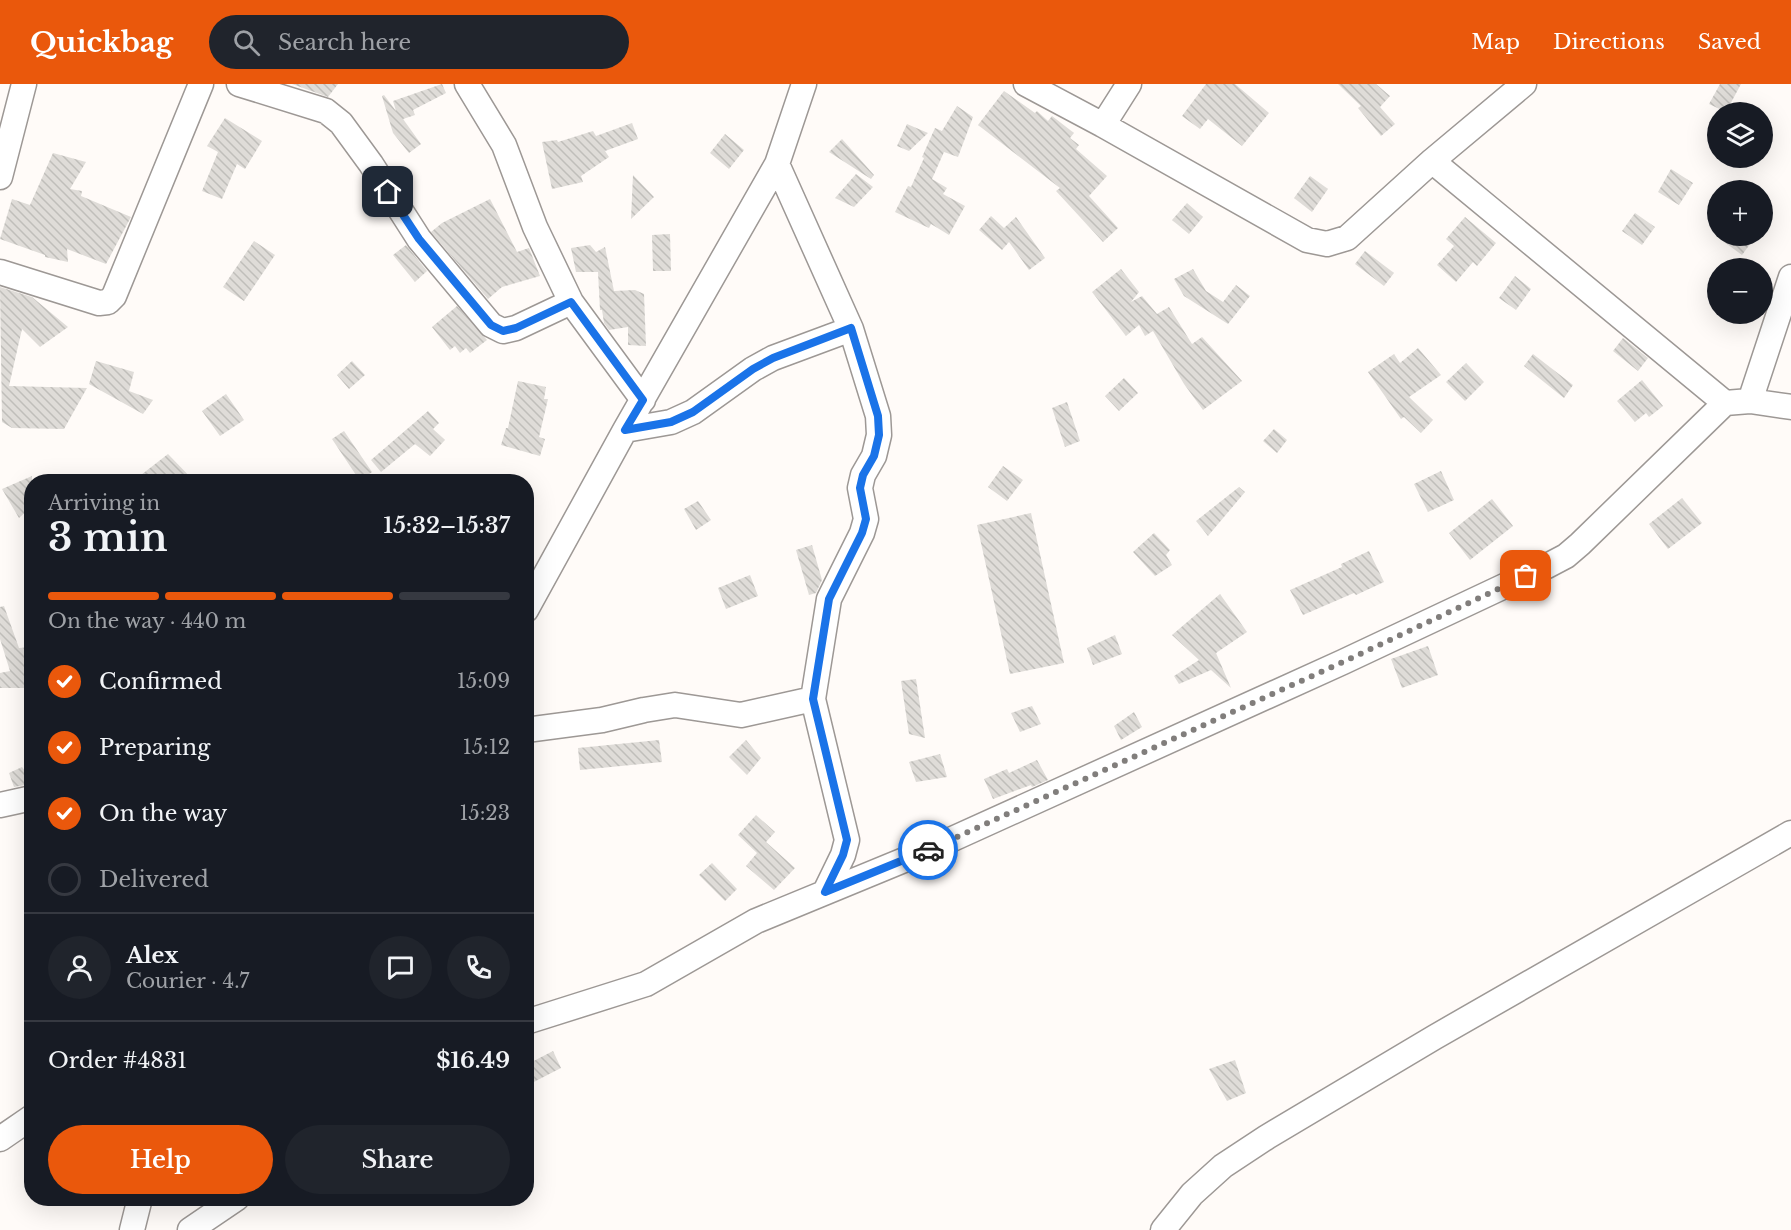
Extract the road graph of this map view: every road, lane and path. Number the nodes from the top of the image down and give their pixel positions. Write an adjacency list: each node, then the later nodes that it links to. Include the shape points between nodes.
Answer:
1 (24, 84): 12 (street)
2 (201, 84): 13 (street, via 114,296 108,302 99,303)
3 (239, 84): 15 (street, via 326,111 341,123 419,239 491,325 503,331 516,328)
4 (467, 84): 15 (street, via 504,145 535,227)
5 (804, 84): 11 (street)
6 (1026, 84): 9 (street)
7 (1129, 84): 9 (street)
8 (1524, 84): 10 (street)
9 (1103, 125): 10 (street, via 1307,240 1327,244 1347,238)
10 (1432, 161): 19 (street)
11 (777, 164): 16 (street); 17 (street)
12 (0, 177)
13 (0, 272)
14 (1791, 277): 18 (street)
15 (571, 302): 17 (street)
16 (851, 328): 21 (street, via 773,358 693,412 671,422); 23 (street, via 878,416 879,435 860,488 866,519 862,533 829,599)
17 (643, 400): 21 (street)
18 (1750, 401): 19 (street); 20 (street)
19 (1725, 404): 28 (street, via 1566,556 1343,662 926,851)
20 (1791, 407)
21 (625, 430): 22 (street)
22 (534, 595)
23 (813, 699): 24 (street, via 741,715 675,705); 28 (street, via 847,840)
24 (534, 729)
25 (24, 800): 26 (street)
26 (0, 805)
27 (1791, 833): 36 (street, via 1267,1137 1222,1166 1192,1194)
28 (825, 892): 29 (street, via 756,921 646,984)
29 (534, 1019)
30 (24, 1122): 31 (street)
31 (0, 1139)
32 (138, 1206): 34 (street)
33 (225, 1206): 35 (street)
34 (132, 1230)
35 (190, 1230)
36 (1163, 1230)

